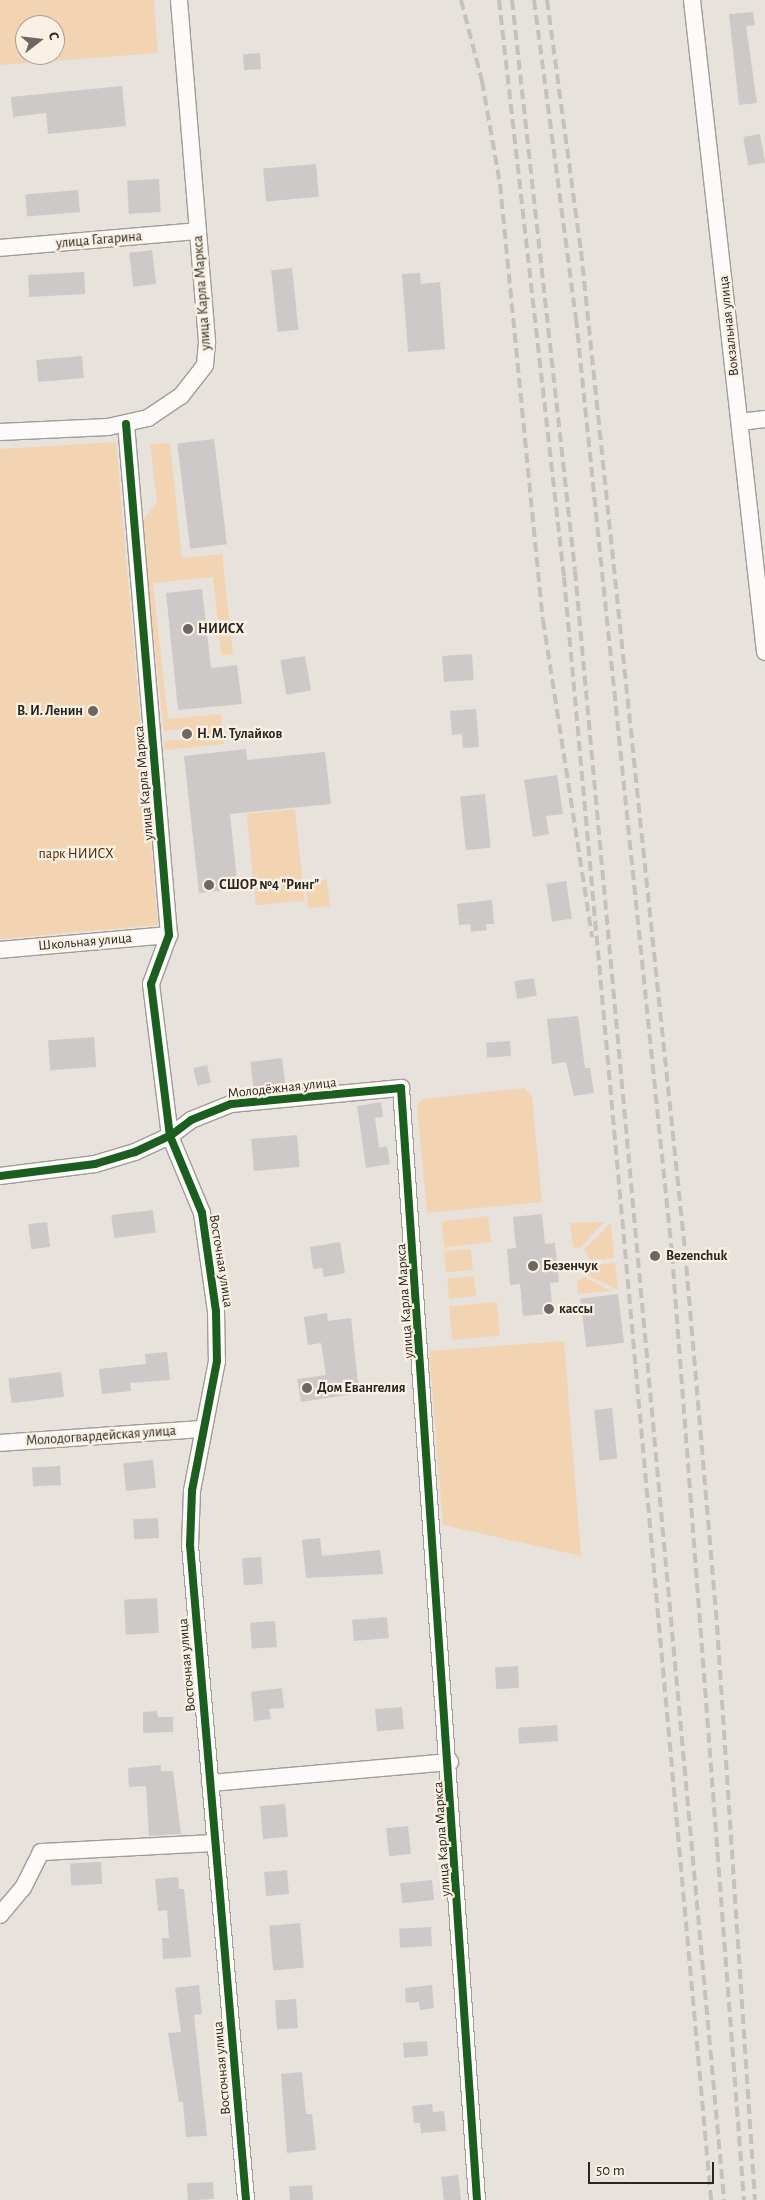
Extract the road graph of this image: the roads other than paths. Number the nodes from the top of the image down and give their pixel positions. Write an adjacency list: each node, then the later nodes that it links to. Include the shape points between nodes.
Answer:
1 (180, 0): 3 (street, улица Карла Маркса)
2 (692, 0): 6 (street, Вокзальная улица)
3 (197, 231): 4 (street, улица Гагарина); 7 (street, улица Карла Маркса, via 205,365 193,385 171,405)
4 (0, 248)
5 (765, 418): 6 (street)
6 (740, 422): 9 (street, Вокзальная улица)
7 (126, 424): 8 (street); 10 (street, улица Карла Маркса)
8 (0, 432)
9 (765, 652)
10 (169, 935): 11 (street, Школьная улица); 13 (street, улица Карла Маркса, via 151,984)
11 (0, 950)
12 (402, 1088): 13 (street, Молодёжная улица, via 231,1104 191,1120); 17 (street, улица Карла Маркса)
13 (170, 1136): 14 (street, Молодёжная улица, via 95,1164); 15 (street, Восточная улица, via 202,1213 216,1311 217,1361)
14 (0, 1176)
15 (201, 1429): 16 (street, Молодогвардейская улица); 18 (street, Восточная улица, via 192,1491 190,1545)
16 (0, 1443)
17 (450, 1762): 18 (street); 22 (street, улица Карла Маркса)
18 (210, 1783): 19 (street, Восточная улица)
19 (215, 1843): 20 (street, via 40,1852 23,1888); 21 (street, Восточная улица)
20 (0, 1915)
21 (246, 2200)
22 (477, 2200)

